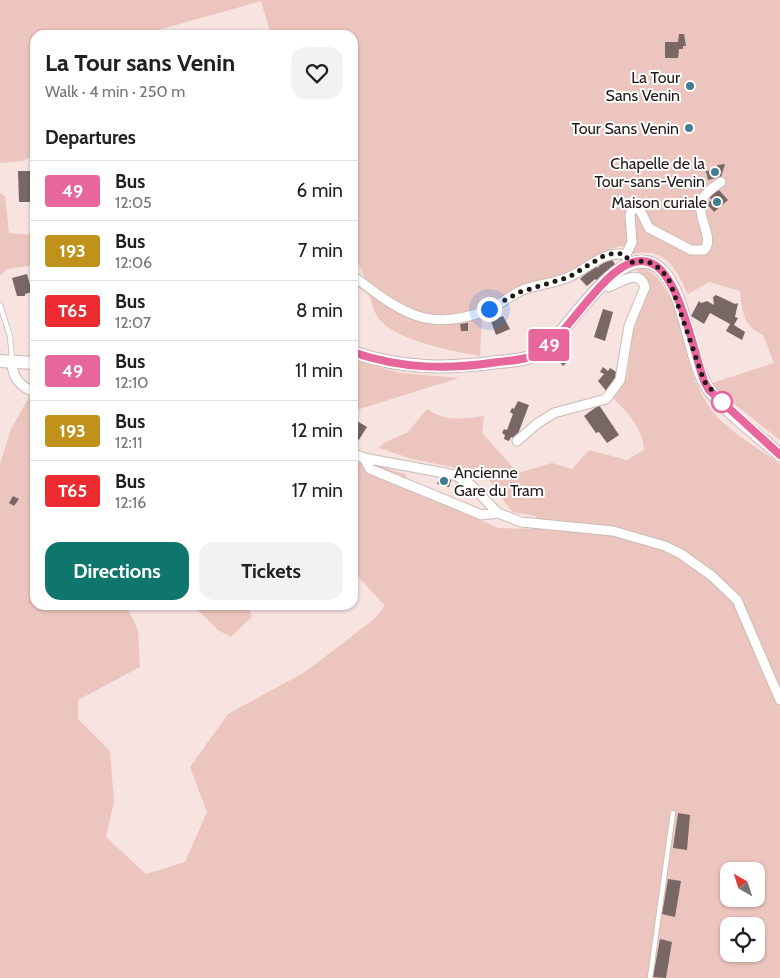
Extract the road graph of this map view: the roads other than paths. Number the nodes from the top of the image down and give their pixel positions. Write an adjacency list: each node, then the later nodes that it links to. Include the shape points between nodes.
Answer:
1 (722, 182): 2 (street, via 706,193 700,206 708,239 704,250 691,250 649,228 640,210 633,207)
2 (628, 259): 3 (street, via 617,253 605,255 569,277 520,292 489,309 453,321 433,320 404,311); 4 (main road); 11 (main road, via 645,261 662,271 674,292 706,386)
3 (358, 279)
4 (604, 282): 6 (main road, via 559,335 532,356 443,368); 10 (street, via 609,287 623,279 636,278 645,288 629,326 620,380 606,400 554,413)
5 (0, 304): 7 (lane, via 10,336)
6 (358, 354)
7 (6, 362): 8 (main road); 9 (street, via 16,379)
8 (30, 363)
9 (30, 391)
10 (517, 441)
11 (780, 455)
12 (358, 456): 13 (street)
13 (364, 458): 14 (street, via 370,469 414,488 482,515); 14 (street, via 455,475 471,485)
14 (498, 514): 15 (street, via 521,522 628,534 665,546 694,562 738,600)
15 (780, 700)
16 (673, 813): 17 (lane)
17 (650, 978)

